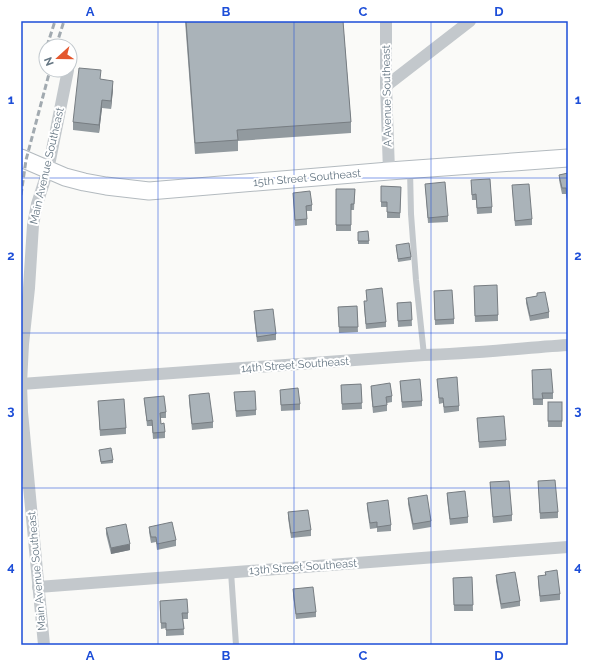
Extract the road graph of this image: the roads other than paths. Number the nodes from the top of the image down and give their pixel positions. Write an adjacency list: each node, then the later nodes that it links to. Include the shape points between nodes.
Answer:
1 (387, 21): 4 (street, A Avenue Southeast)
2 (470, 21): 4 (street)
3 (66, 78): 7 (street, Main Avenue Southeast)
4 (386, 86): 9 (street, A Avenue Southeast)
5 (21, 158): 7 (street, 15th Street Southeast)
6 (568, 158): 8 (street, 15th Street Southeast)
7 (48, 170): 9 (street, 15th Street Southeast, via 106,186 149,191); 12 (street, Main Avenue Southeast, via 33,225)
8 (410, 170): 9 (street, 15th Street Southeast); 11 (lane, via 411,214)
9 (389, 171)
10 (568, 345): 11 (street, 14th Street Southeast)
11 (424, 355): 12 (street, 14th Street Southeast)
12 (21, 384): 15 (street, Main Avenue Southeast)
13 (568, 547): 14 (street, 13th Street Southeast)
14 (231, 572): 15 (street, 13th Street Southeast); 17 (lane)
15 (38, 587): 16 (street, Main Avenue Southeast)
16 (44, 645)
17 (236, 645)

